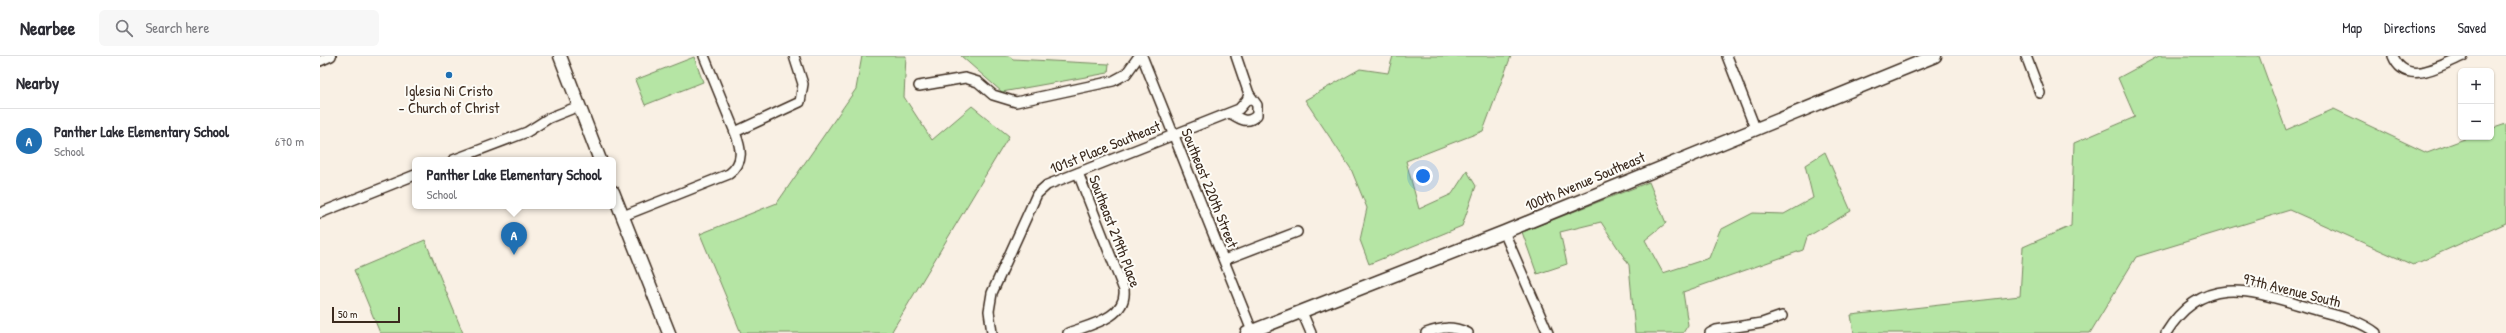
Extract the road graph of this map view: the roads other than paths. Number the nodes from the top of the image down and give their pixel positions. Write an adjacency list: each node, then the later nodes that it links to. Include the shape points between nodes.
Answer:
1 (331, 56): 13 (street)
2 (560, 56): 17 (street)
3 (704, 56): 20 (street)
4 (794, 56): 20 (street, via 803,84 802,97 795,105)
5 (1140, 56): 14 (street, Southeast 220th Street, via 1129,72 1113,81 1016,102 993,95 978,82 965,78); 21 (street, Southeast 220th Street)
6 (1236, 56): 16 (street)
7 (1727, 56): 19 (street)
8 (1935, 56): 12 (street, 100th Avenue Southeast)
9 (2026, 56): 15 (street)
10 (2393, 56): 11 (street, via 2399,67 2406,72 2420,73)
11 (2463, 56)
12 (1918, 59): 19 (street, 100th Avenue Southeast)
13 (320, 61)
14 (919, 86)
15 (2040, 92)
16 (1249, 94): 18 (street, 101st Place Southeast, via 1244,104); 18 (street, via 1257,105 1257,115 1242,121)
17 (579, 106): 22 (street, via 549,118 527,132); 23 (street)
18 (1230, 113): 21 (street, 101st Place Southeast)
19 (1755, 128): 30 (street, 100th Avenue Southeast)
20 (735, 132): 28 (street, via 741,153 736,169)
21 (1174, 135): 24 (street, 101st Place Southeast); 31 (street, Southeast 220th Street)
22 (461, 157)
23 (599, 157)
24 (1078, 173): 36 (street, 101st Place Southeast, via 1047,185 1038,194 992,293 989,311); 37 (street, Southeast 219th Place, via 1125,298 1118,311 1110,316)
25 (412, 176): 27 (street)
26 (616, 199): 28 (street)
27 (320, 213)
28 (623, 216): 35 (street)
29 (1297, 232): 31 (street)
30 (1504, 232): 32 (street, 100th Avenue Southeast); 41 (street)
31 (1224, 260): 34 (street, Southeast 220th Street)
32 (1302, 312): 34 (street, 100th Avenue Southeast); 38 (street)
33 (1782, 316): 42 (street, via 1762,323)
34 (1250, 332)
35 (669, 333)
36 (992, 333)
37 (1068, 333)
38 (1311, 333)
39 (1426, 333): 40 (street, via 1441,327 1451,327)
40 (1468, 333)
41 (1548, 333)
42 (1710, 333)
43 (2166, 333): 44 (street, 97th Avenue South, via 2176,316 2188,306 2213,293 2243,290 2354,321)
44 (2376, 333)

